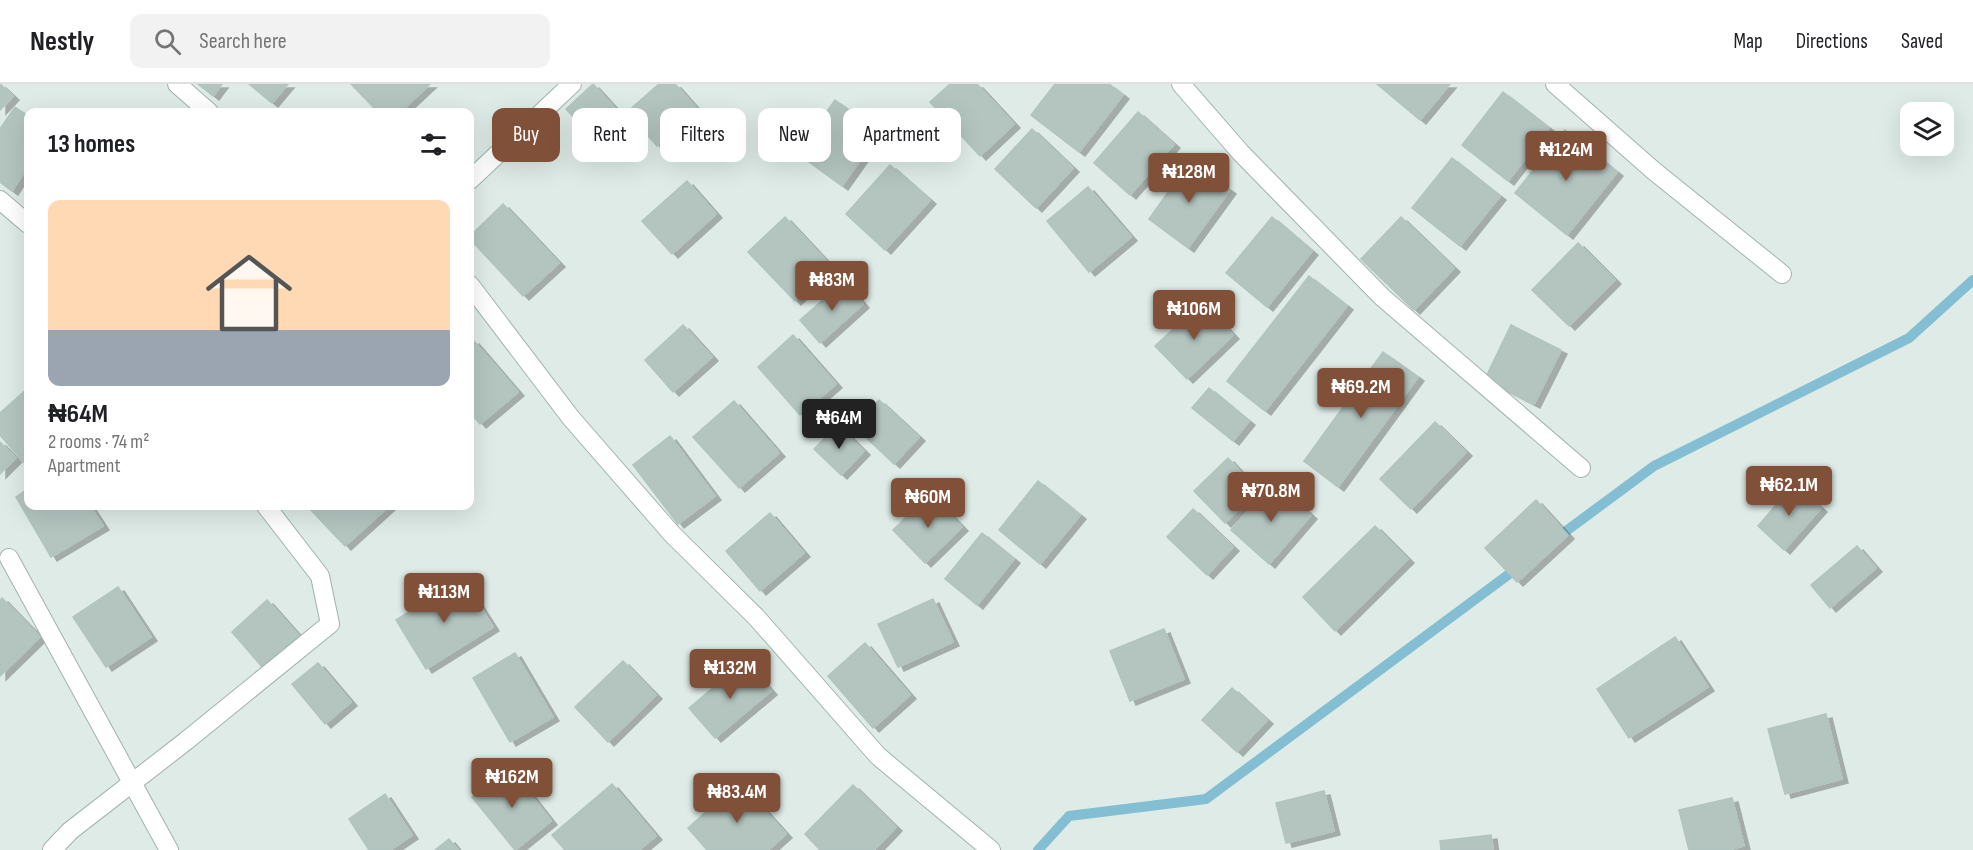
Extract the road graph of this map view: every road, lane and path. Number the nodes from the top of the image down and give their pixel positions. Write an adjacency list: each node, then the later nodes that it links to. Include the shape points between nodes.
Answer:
1 (177, 84): 5 (street)
2 (572, 84): 6 (street)
3 (1181, 84): 11 (street, via 1241,153 1382,297)
4 (1555, 84): 9 (street, via 1654,171)
5 (204, 108)
6 (474, 176)
7 (0, 200): 8 (street)
8 (24, 221)
9 (1782, 274)
10 (474, 290): 17 (street, via 571,417 672,534 757,618 879,756)
11 (1581, 468)
12 (269, 510): 14 (street, via 320,576 330,624)
13 (9, 558): 14 (street)
14 (132, 783): 15 (street, via 69,831); 16 (street)
15 (52, 850)
16 (169, 850)
17 (991, 850)

